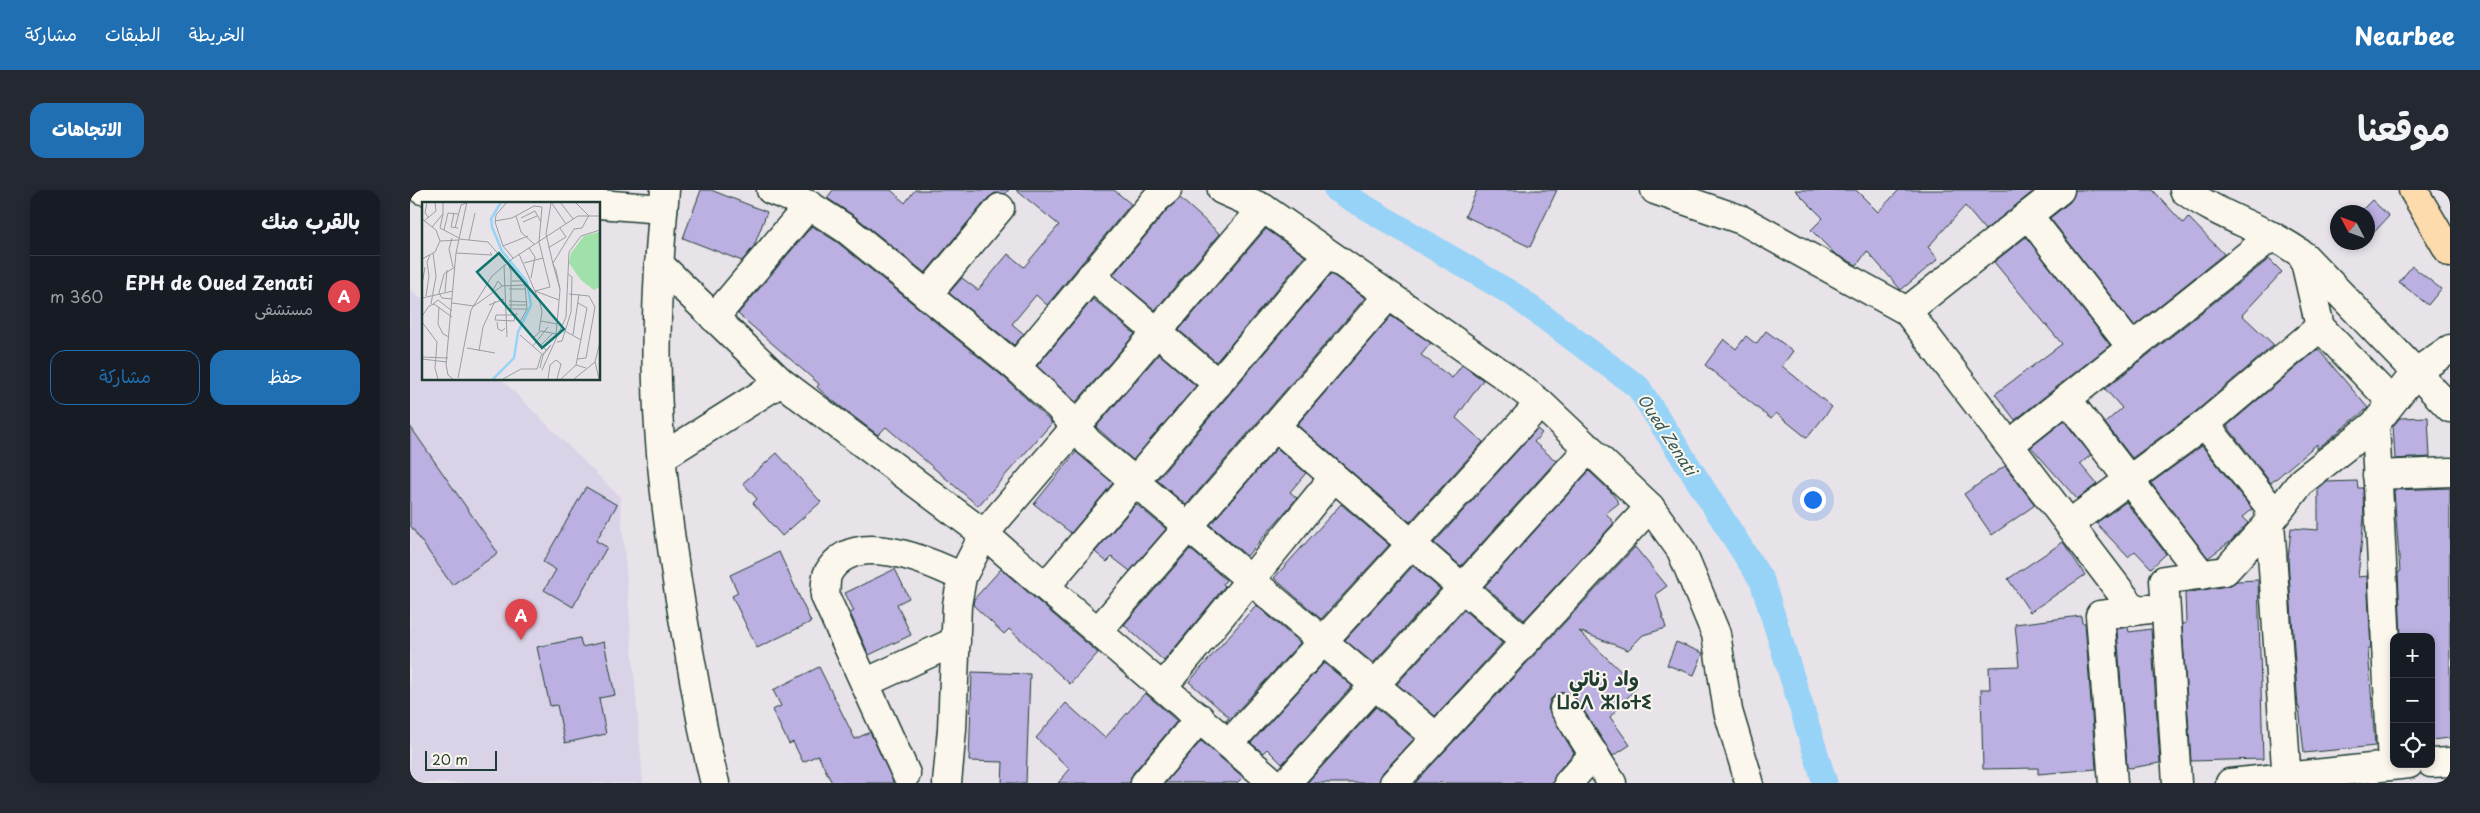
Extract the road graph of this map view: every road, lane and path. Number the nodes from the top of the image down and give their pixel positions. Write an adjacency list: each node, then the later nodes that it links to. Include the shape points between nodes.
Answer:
1 (422, 190): 10 (street)
2 (771, 190): 12 (street)
3 (1167, 190): 21 (street)
4 (1222, 190): 14 (street)
5 (1655, 190): 24 (street, via 1742,220)
6 (2060, 190): 15 (street)
7 (2184, 190): 16 (street, via 2203,204)
8 (2413, 190): 17 (main road)
9 (664, 199): 11 (street); 20 (street)
10 (573, 202)
11 (600, 204)
12 (809, 205): 22 (street, via 846,230); 25 (street)
13 (1000, 208): 22 (street)
14 (1263, 208): 18 (street); 27 (street)
15 (2028, 215): 24 (street); 28 (street)
16 (2272, 236): 19 (street); 28 (street)
17 (2450, 253)
18 (1327, 254): 23 (street); 33 (street)
19 (2304, 256): 26 (street); 31 (street)
20 (660, 264): 25 (street); 44 (street, via 657,383)
21 (1092, 276): 27 (street); 30 (street)
22 (927, 295): 30 (street)
23 (1388, 296): 36 (street); 40 (street)
24 (1906, 310): 42 (street)
25 (714, 318): 32 (street)
26 (2320, 327): 35 (street); 38 (street)
27 (1157, 332): 33 (street); 41 (street)
28 (2132, 348): 34 (street)
29 (2450, 349): 31 (street)
30 (1016, 367): 41 (street)
31 (2416, 372): 35 (street); 37 (street)
32 (781, 382): 44 (street); 54 (street)
33 (1218, 384): 49 (street)
34 (2067, 399): 42 (street); 48 (street)
35 (2392, 402): 39 (street)
36 (1540, 404): 43 (street); 55 (street)
37 (2450, 408)
38 (2205, 424): 48 (street); 51 (street, via 2270,506)
39 (2375, 424): 46 (street); 51 (street, via 2302,480)
40 (1275, 426): 47 (street); 53 (street)
41 (1075, 428): 49 (street); 54 (street)
42 (2009, 445): 52 (street)
43 (1588, 448): 50 (street); 60 (street)
44 (662, 457): 82 (street, via 680,603)
45 (2450, 472): 46 (street)
46 (2377, 475): 72 (street)
47 (1334, 477): 55 (street); 58 (street)
48 (2130, 479): 52 (street); 56 (street)
49 (1135, 481): 53 (street); 59 (street)
50 (1650, 507): 66 (street); 81 (street, via 1681,550 1716,634 1728,711)
51 (2270, 522): 56 (street, via 2225,571); 80 (street)
52 (2069, 524): 62 (street)
53 (1188, 526): 58 (street); 63 (street)
54 (984, 534): 57 (street); 59 (street)
55 (1412, 544): 60 (street); 65 (street)
56 (2202, 574): 61 (street, via 2164,580)
57 (962, 577): 64 (street); 67 (street, via 936,564 881,550 859,550 840,558 827,575 825,596)
58 (1251, 579): 65 (street); 69 (street)
59 (1046, 586): 63 (street)
60 (1462, 588): 66 (street); 68 (street)
61 (2166, 607): 62 (street); 91 (street)
62 (2135, 611): 90 (street, via 2100,615)
63 (1098, 631): 69 (street)
64 (956, 640): 67 (street); 83 (street)
65 (1323, 641): 68 (street); 74 (street)
66 (1524, 641): 73 (street)
67 (865, 683): 79 (street)
68 (1375, 685): 73 (street); 86 (street)
69 (1163, 687): 71 (street)
70 (1564, 708): 75 (street)
71 (1200, 718): 74 (street); 84 (street)
72 (2397, 723)
73 (1436, 737): 87 (street)
74 (1229, 744): 85 (street)
75 (1594, 754): 88 (street); 89 (street)
76 (2450, 762): 77 (street)
77 (2435, 763)
78 (2390, 766): 80 (street)
79 (906, 774)
80 (2287, 780): 92 (street)
81 (1749, 781)
82 (715, 783)
83 (947, 783)
84 (1145, 783)
85 (1274, 783)
86 (1286, 783)
87 (1394, 783)
88 (1568, 783)
89 (1612, 783)
90 (2113, 783)
91 (2177, 783)
92 (2230, 783)

